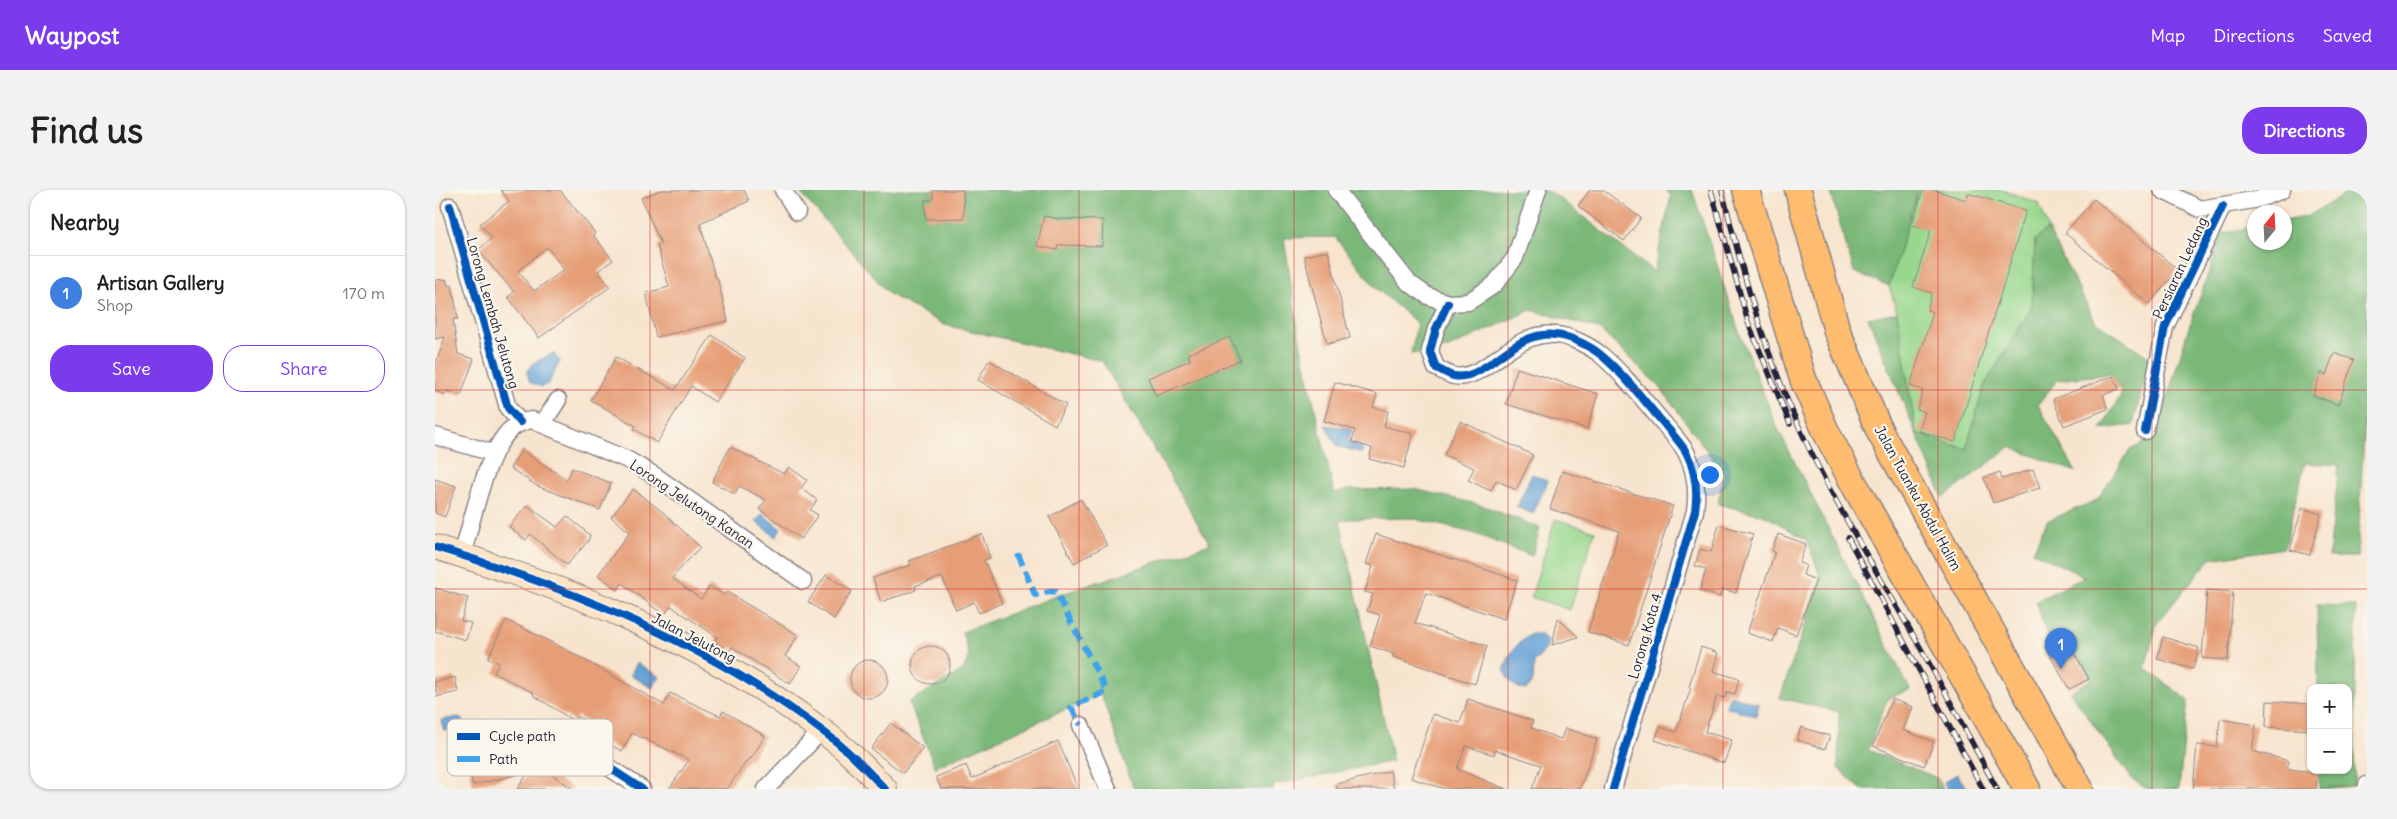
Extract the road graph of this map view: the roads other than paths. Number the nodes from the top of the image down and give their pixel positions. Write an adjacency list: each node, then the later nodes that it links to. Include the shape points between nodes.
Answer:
1 (783, 190): 11 (street)
2 (1335, 190): 13 (street, via 1409,283 1428,296)
3 (1538, 190): 13 (street, via 1515,258 1494,286 1468,302)
4 (1746, 190): 31 (main road, via 1803,379 1827,434)
5 (1798, 190): 12 (main road, Jalan Tuanku Abdul Halim)
6 (1811, 190): 12 (street, via 1809,199)
7 (2162, 190): 10 (street, via 2200,209)
8 (2282, 190): 10 (street, via 2259,199)
9 (450, 206): 15 (street, Lorong Lembah Jelutong, via 508,408)
10 (2223, 206): 17 (street, Persiaran Ledang, via 2165,327)
11 (797, 212)
12 (1818, 262): 32 (main road, Jalan Tuanku Abdul Halim, via 1837,331 1880,432)
13 (1448, 303): 30 (street, Lorong Kota 4, via 1430,351 1437,368 1453,376 1468,376 1518,342 1537,334 1557,334 1580,343 1600,354 1645,401 1685,451 1693,469 1698,489 1695,511)
14 (558, 400): 16 (street)
15 (520, 422): 16 (street, Lorong Jelutong Kanan); 19 (street, via 505,435)
16 (543, 422): 22 (street, Lorong Jelutong Kanan, via 628,460 657,477)
17 (2145, 431)
18 (435, 436): 19 (street)
19 (493, 453): 21 (street)
20 (435, 547): 21 (street, Jalan Jelutong)
21 (462, 556): 24 (street, Jalan Jelutong, via 561,590 674,640 759,686)
22 (803, 581)
23 (1081, 725): 29 (street)
24 (822, 730): 27 (street); 28 (street, Jalan Jelutong)
25 (613, 770): 26 (street)
26 (642, 789)
27 (766, 789)
28 (885, 789)
29 (1108, 789)
30 (1613, 789)
31 (2027, 789)
32 (2080, 789)

